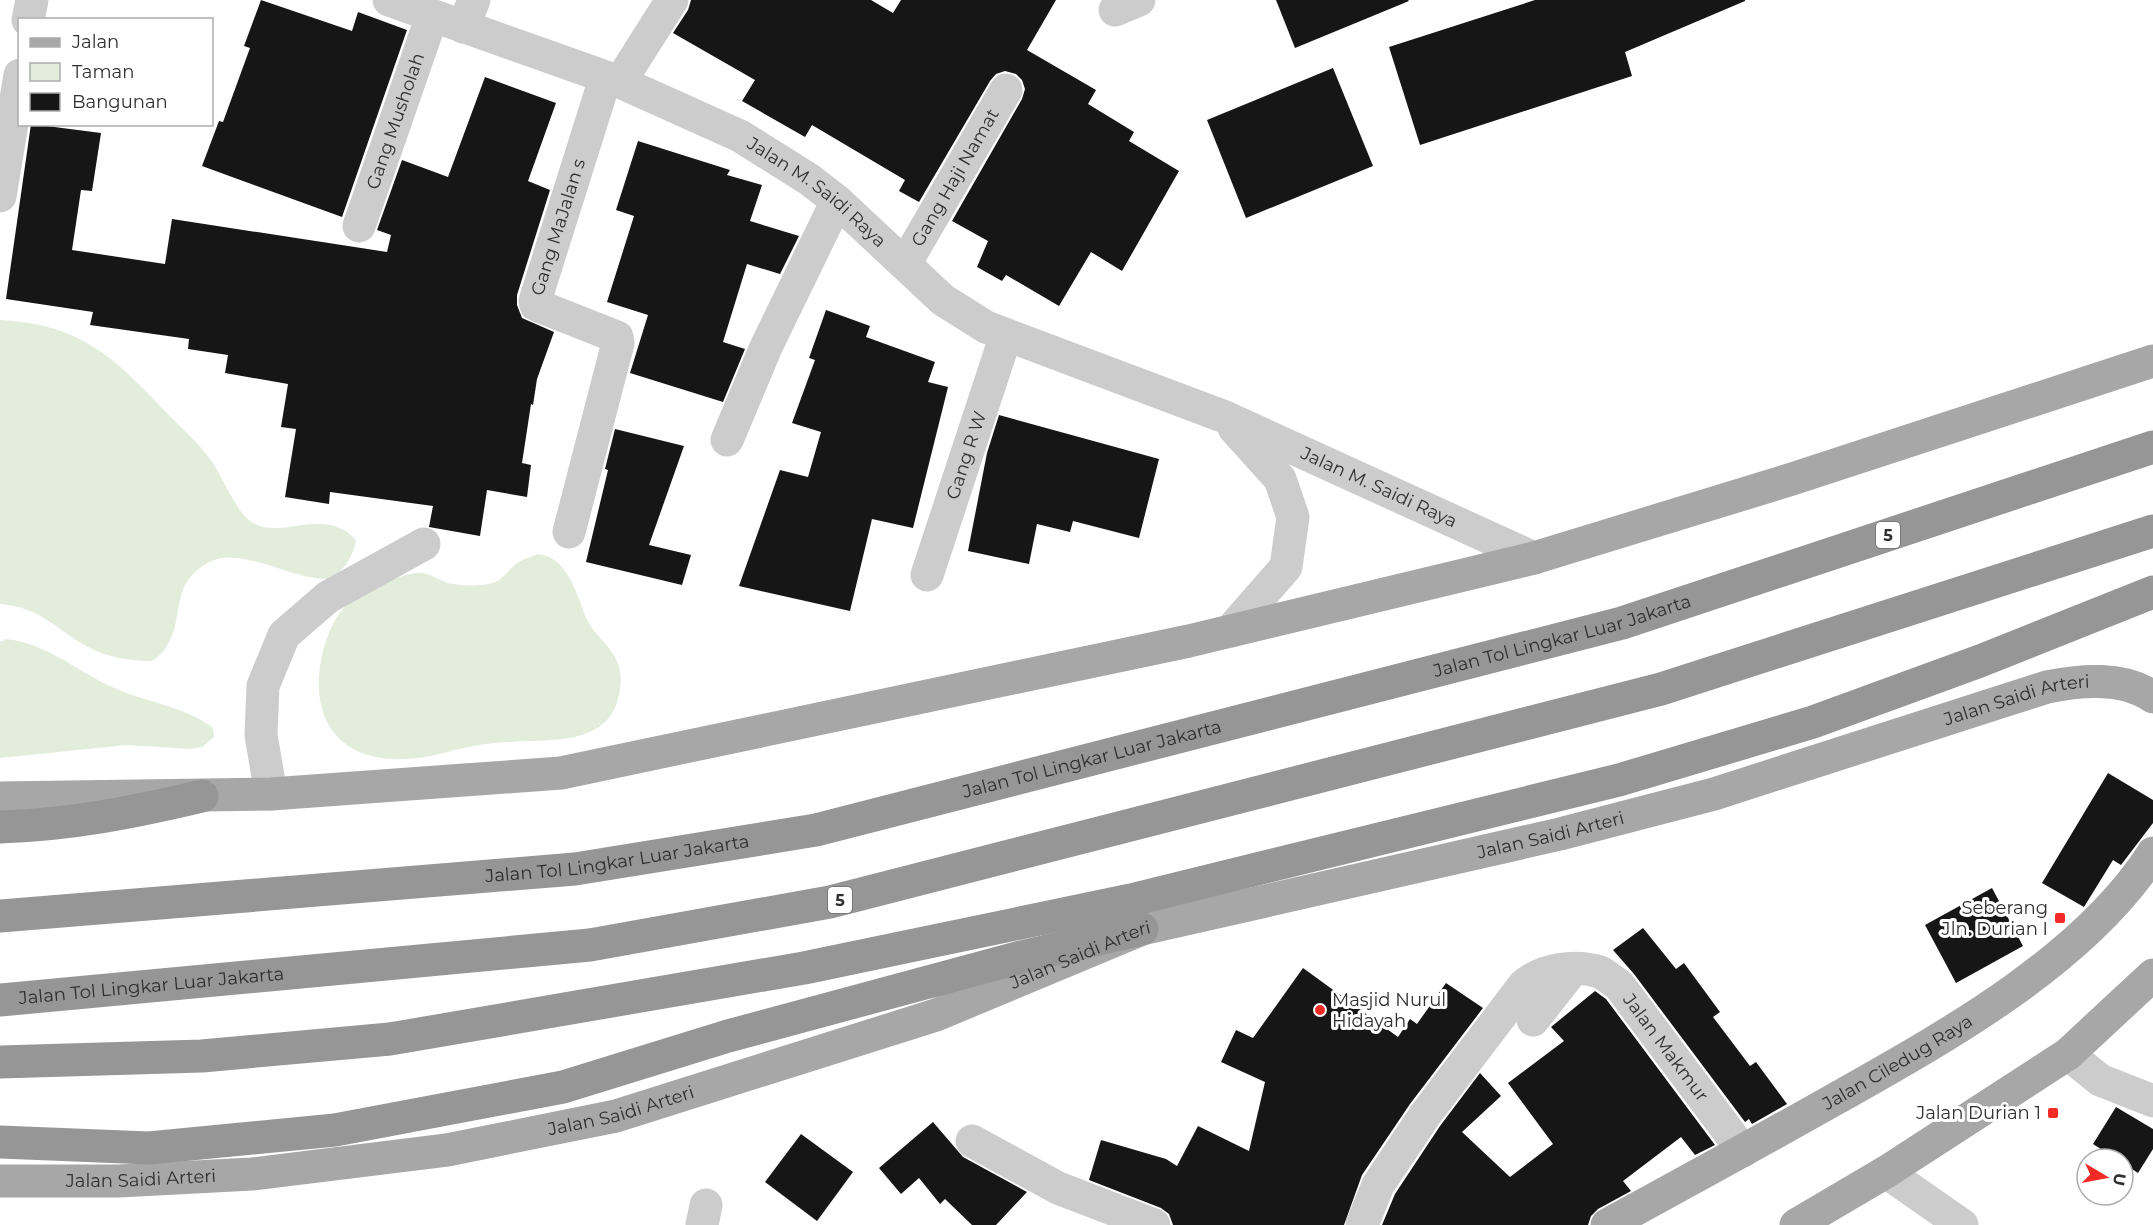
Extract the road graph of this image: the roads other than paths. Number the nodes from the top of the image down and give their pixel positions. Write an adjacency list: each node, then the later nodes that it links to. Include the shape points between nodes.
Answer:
1 (32, 0): 6 (street)
2 (389, 0): 5 (street, Jalan M. Saidi Raya)
3 (672, 0): 7 (street)
4 (468, 14): 5 (street, Jalan M. Saidi Raya); 7 (street, Jalan M. Saidi Raya)
5 (432, 16): 12 (street, Gang Musholah)
6 (28, 18)
7 (612, 80): 11 (street, Jalan M. Saidi Raya, via 740,136); 20 (street, Gang MaJalan s, via 536,301 536,305 617,337 618,343)
8 (18, 87): 10 (street)
9 (1006, 90): 13 (street, Gang Haji Namat)
10 (0, 196)
11 (837, 201): 13 (street, Jalan M. Saidi Raya); 17 (street, via 766,347)
12 (359, 226)
13 (905, 264): 14 (street, Jalan M. Saidi Raya, via 943,300)
14 (1006, 335): 16 (street, Jalan M. Saidi Raya); 23 (street, Gang R W)
15 (2153, 361): 22 (main road, via 1789,480)
16 (1225, 417): 22 (street, Jalan M. Saidi Raya); 25 (street, Jalan M. Saidi Raya, via 1280,479 1293,517 1286,567)
17 (727, 440)
18 (2153, 447): 32 (highway, Jalan Tol Lingkar Luar Jakarta / 5, via 1622,623 816,830 575,869)
19 (2153, 531): 36 (highway, Jalan Tol Lingkar Luar Jakarta / 5, via 1661,690 830,902 590,945)
20 (569, 532)
21 (424, 544): 27 (street, via 328,597 284,635 263,686 261,735)
22 (1534, 558): 25 (main road)
23 (927, 574)
24 (2153, 592): 39 (highway, via 1802,726 1619,780 1131,900 804,968 390,1040 202,1056)
25 (1230, 631): 27 (main road, via 561,773)
26 (2153, 697): 33 (main road, Jalan Saidi Arteri, via 2106,682 2047,687 1703,797 1560,834)
27 (271, 794): 28 (main road)
28 (202, 796): 29 (main road); 30 (highway, via 124,814)
29 (0, 798)
30 (0, 827)
31 (2153, 854): 43 (main road, Jalan Ciledug Raya, via 2089,930 2042,968 1964,1023)
32 (0, 916)
33 (1142, 929): 41 (highway, via 1021,957 728,1036 563,1087 346,1128 149,1148); 45 (main road, Jalan Saidi Arteri, via 936,1014 616,1116 447,1150 252,1174)
34 (1573, 969): 37 (street); 43 (street, Jalan Makmur, via 1600,972 1619,985); 47 (street, Jalan Makmur, via 1537,974 1524,984 1425,1114 1378,1185)
35 (2153, 975): 38 (main road)
36 (0, 1000)
37 (1533, 1020)
38 (2068, 1054): 40 (street, via 2100,1080); 44 (main road)
39 (0, 1062)
40 (2153, 1101)
41 (0, 1142)
42 (972, 1142): 46 (street, via 1058,1188)
43 (1743, 1151): 48 (main road, Jalan Ciledug Raya)
44 (1886, 1172): 49 (main road); 50 (street)
45 (0, 1181)
46 (1154, 1225)
47 (1362, 1225)
48 (1606, 1225)
49 (1796, 1225)
50 (1962, 1225)

